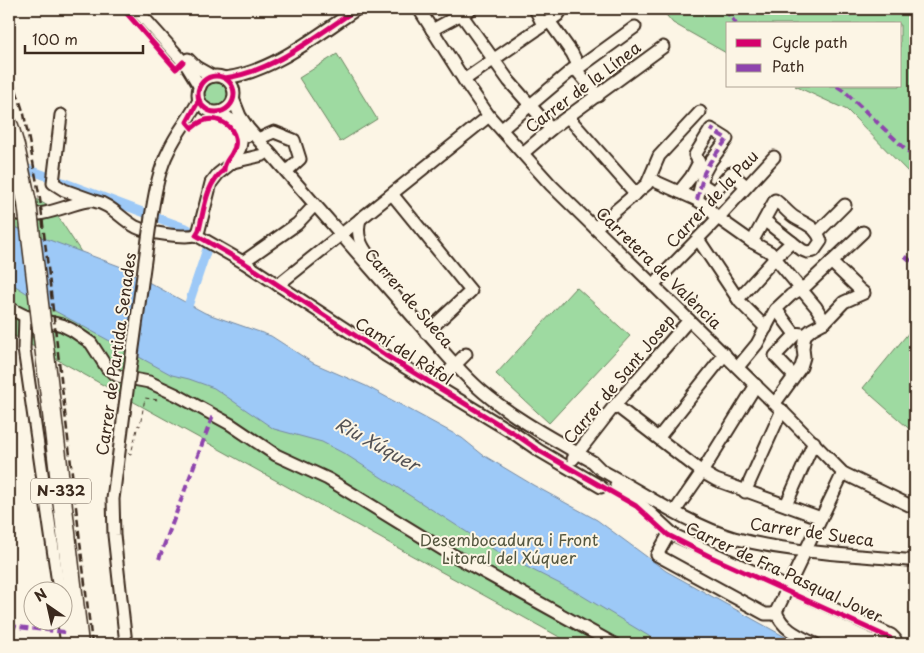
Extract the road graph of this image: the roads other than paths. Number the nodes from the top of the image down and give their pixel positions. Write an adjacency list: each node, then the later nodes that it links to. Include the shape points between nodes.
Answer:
1 (136, 9): 18 (street, via 188,66)
2 (144, 9): 15 (street, via 192,63)
3 (357, 9): 14 (street, via 275,62)
4 (419, 9): 10 (street, Carretera de València)
5 (534, 9): 8 (street)
6 (562, 9): 8 (street)
7 (466, 11): 10 (street); 12 (street)
8 (546, 23): 12 (street); 13 (street, via 572,53)
9 (635, 27): 13 (street)
10 (432, 30): 17 (street, Carretera de València)
11 (663, 47): 20 (street, Carrer de la Línea)
12 (493, 59): 17 (street); 22 (street)
13 (576, 68): 20 (street); 22 (street)
14 (249, 74): 16 (street); 19 (street)
15 (212, 76): 16 (street); 18 (street)
16 (225, 78): 19 (street, via 230,81)
17 (464, 80): 26 (street, Carretera de València)
18 (200, 87): 21 (street)
19 (234, 96): 23 (street, via 226,110); 33 (street, Carrer de Sueca, via 240,116)
20 (598, 96): 27 (street, Carrer de la Línea)
21 (199, 100): 23 (street, via 201,105); 28 (street, Carrer de Partida Senades)
22 (530, 105): 30 (street); 31 (street)
23 (215, 112): 28 (street); 32 (street, Carrer de Sueca)
24 (700, 112): 39 (street, via 659,156)
25 (61, 115): 45 (street, Camí del Ràfol, via 53,183)
26 (489, 116): 30 (street, Carretera de València); 43 (street)
27 (568, 117): 31 (street, Carrer de la Línea); 44 (street)
28 (187, 122): 107 (street, Carrer de Partida Senades, bridge, via 169,149 157,182 113,499)
29 (9, 126): 106 (highway, N-332, bridge, via 25,194)
30 (502, 129): 34 (street, Carretera de València)
31 (551, 129): 34 (street, Carrer de la Línea)
32 (243, 131): 35 (street, Carrer de Sueca); 37 (street, via 240,148)
33 (258, 139): 38 (street, Carrer de Sueca); 38 (street, via 274,132 294,140 300,158)
34 (523, 153): 53 (street, Carretera de València)
35 (263, 155): 37 (street); 48 (street, Carrer de Sueca)
36 (774, 157): 41 (street, Carrer de la Pau)
37 (232, 162): 56 (street, via 212,183)
38 (287, 171): 57 (street, Carrer de Sueca)
39 (650, 179): 42 (street); 44 (street)
40 (702, 184): 41 (street, via 714,192 731,173); 42 (street, via 710,162 727,139 712,129 695,155 698,166); 46 (street)
41 (746, 186): 50 (street, Carrer de la Pau)
42 (680, 192): 46 (street)
43 (392, 194): 51 (street); 75 (street, via 471,291)
44 (636, 194): 53 (street)
45 (92, 200): 49 (street, via 40,214 21,216); 56 (street, Camí del Ràfol, via 106,204 137,227 188,237)
46 (697, 200): 50 (street)
47 (845, 205): 54 (street)
48 (311, 208): 57 (street, Carrer de Sueca); 62 (street, via 297,224)
49 (9, 212)
50 (718, 218): 58 (street, Carrer de la Pau); 59 (street)
51 (360, 219): 57 (street); 64 (street, via 358,237 377,265)
52 (764, 220): 54 (street, via 775,200); 59 (street); 60 (street)
53 (595, 228): 66 (street, Carretera de València)
54 (817, 232): 60 (street, via 821,241 814,251 807,252)
55 (863, 232): 63 (street)
56 (196, 235): 62 (street, Camí del Ràfol)
57 (339, 236): 64 (street, Carrer de Sueca); 65 (street); 80 (street, Carrer de Sueca)
58 (698, 239): 66 (street, Carrer de la Pau); 68 (street)
59 (752, 242): 61 (street)
60 (792, 242): 61 (street)
61 (776, 257): 67 (street); 68 (street)
62 (243, 262): 65 (street, Camí del Ràfol)
63 (831, 262): 67 (street); 73 (street, via 864,293 844,302)
64 (382, 280): 75 (street, Carrer de Sueca)
65 (278, 285): 92 (street, Camí del Ràfol, via 385,355)
66 (653, 285): 72 (street, Carretera de València)
67 (801, 289): 70 (street); 73 (street)
68 (738, 299): 74 (street)
69 (9, 308): 71 (street)
70 (776, 309): 74 (street); 76 (street)
71 (25, 316): 101 (street, via 24,349); 108 (street, via 62,325 86,338 107,368 118,376 161,386 230,424 276,455 328,479 444,550)
72 (689, 320): 78 (street, Carretera de València); 83 (street, Carrer de Sant Josep)
73 (825, 322): 76 (street)
74 (766, 328): 79 (street)
75 (426, 333): 80 (street, Carrer de Sueca)
76 (801, 334): 81 (street, via 804,357); 81 (street, via 775,356)
77 (466, 354): 80 (street)
78 (725, 354): 79 (street, Carretera de València); 85 (street)
79 (738, 367): 82 (street, Carretera de València)
80 (453, 368): 87 (street, Carrer de Sueca, via 500,405)
81 (794, 376): 84 (street)
82 (756, 385): 84 (street, Carretera de València); 90 (street)
83 (615, 405): 85 (street); 87 (street, Carrer de Sant Josep)
84 (778, 407): 86 (street, Carretera de València); 93 (street)
85 (659, 437): 90 (street)
86 (814, 442): 91 (street, Carretera de València); 94 (street)
87 (575, 456): 88 (street, Carrer de Sueca); 89 (street, Carrer de Sueca, via 593,462)
88 (589, 468): 89 (street, Carrer de Sueca); 98 (street, Carrer de Fra Pasqual Jover, via 633,497)
89 (602, 470): 96 (street, Carrer de Sueca)
90 (702, 472): 93 (street); 96 (street)
91 (843, 473): 95 (street, Carretera de València); 97 (street)
92 (601, 487)
93 (745, 492): 94 (street)
94 (786, 505): 97 (street)
95 (915, 508)
96 (675, 511): 99 (street, Carrer de Sueca, via 732,537 776,548)
97 (821, 518): 99 (street)
98 (670, 532): 102 (street, Carrer de Fra Pasqual Jover); 103 (street, via 657,556 765,614)
99 (805, 551): 100 (street, Carrer de Sueca); 102 (street)
100 (915, 561)
101 (58, 580)
102 (789, 588): 103 (street); 110 (street, Carrer de Fra Pasqual Jover, via 891,635)
103 (777, 614): 109 (street, via 786,628)
104 (65, 630): 105 (street)
105 (67, 644)
106 (79, 644)
107 (126, 644)
108 (614, 644)
109 (815, 644)
110 (896, 644)

